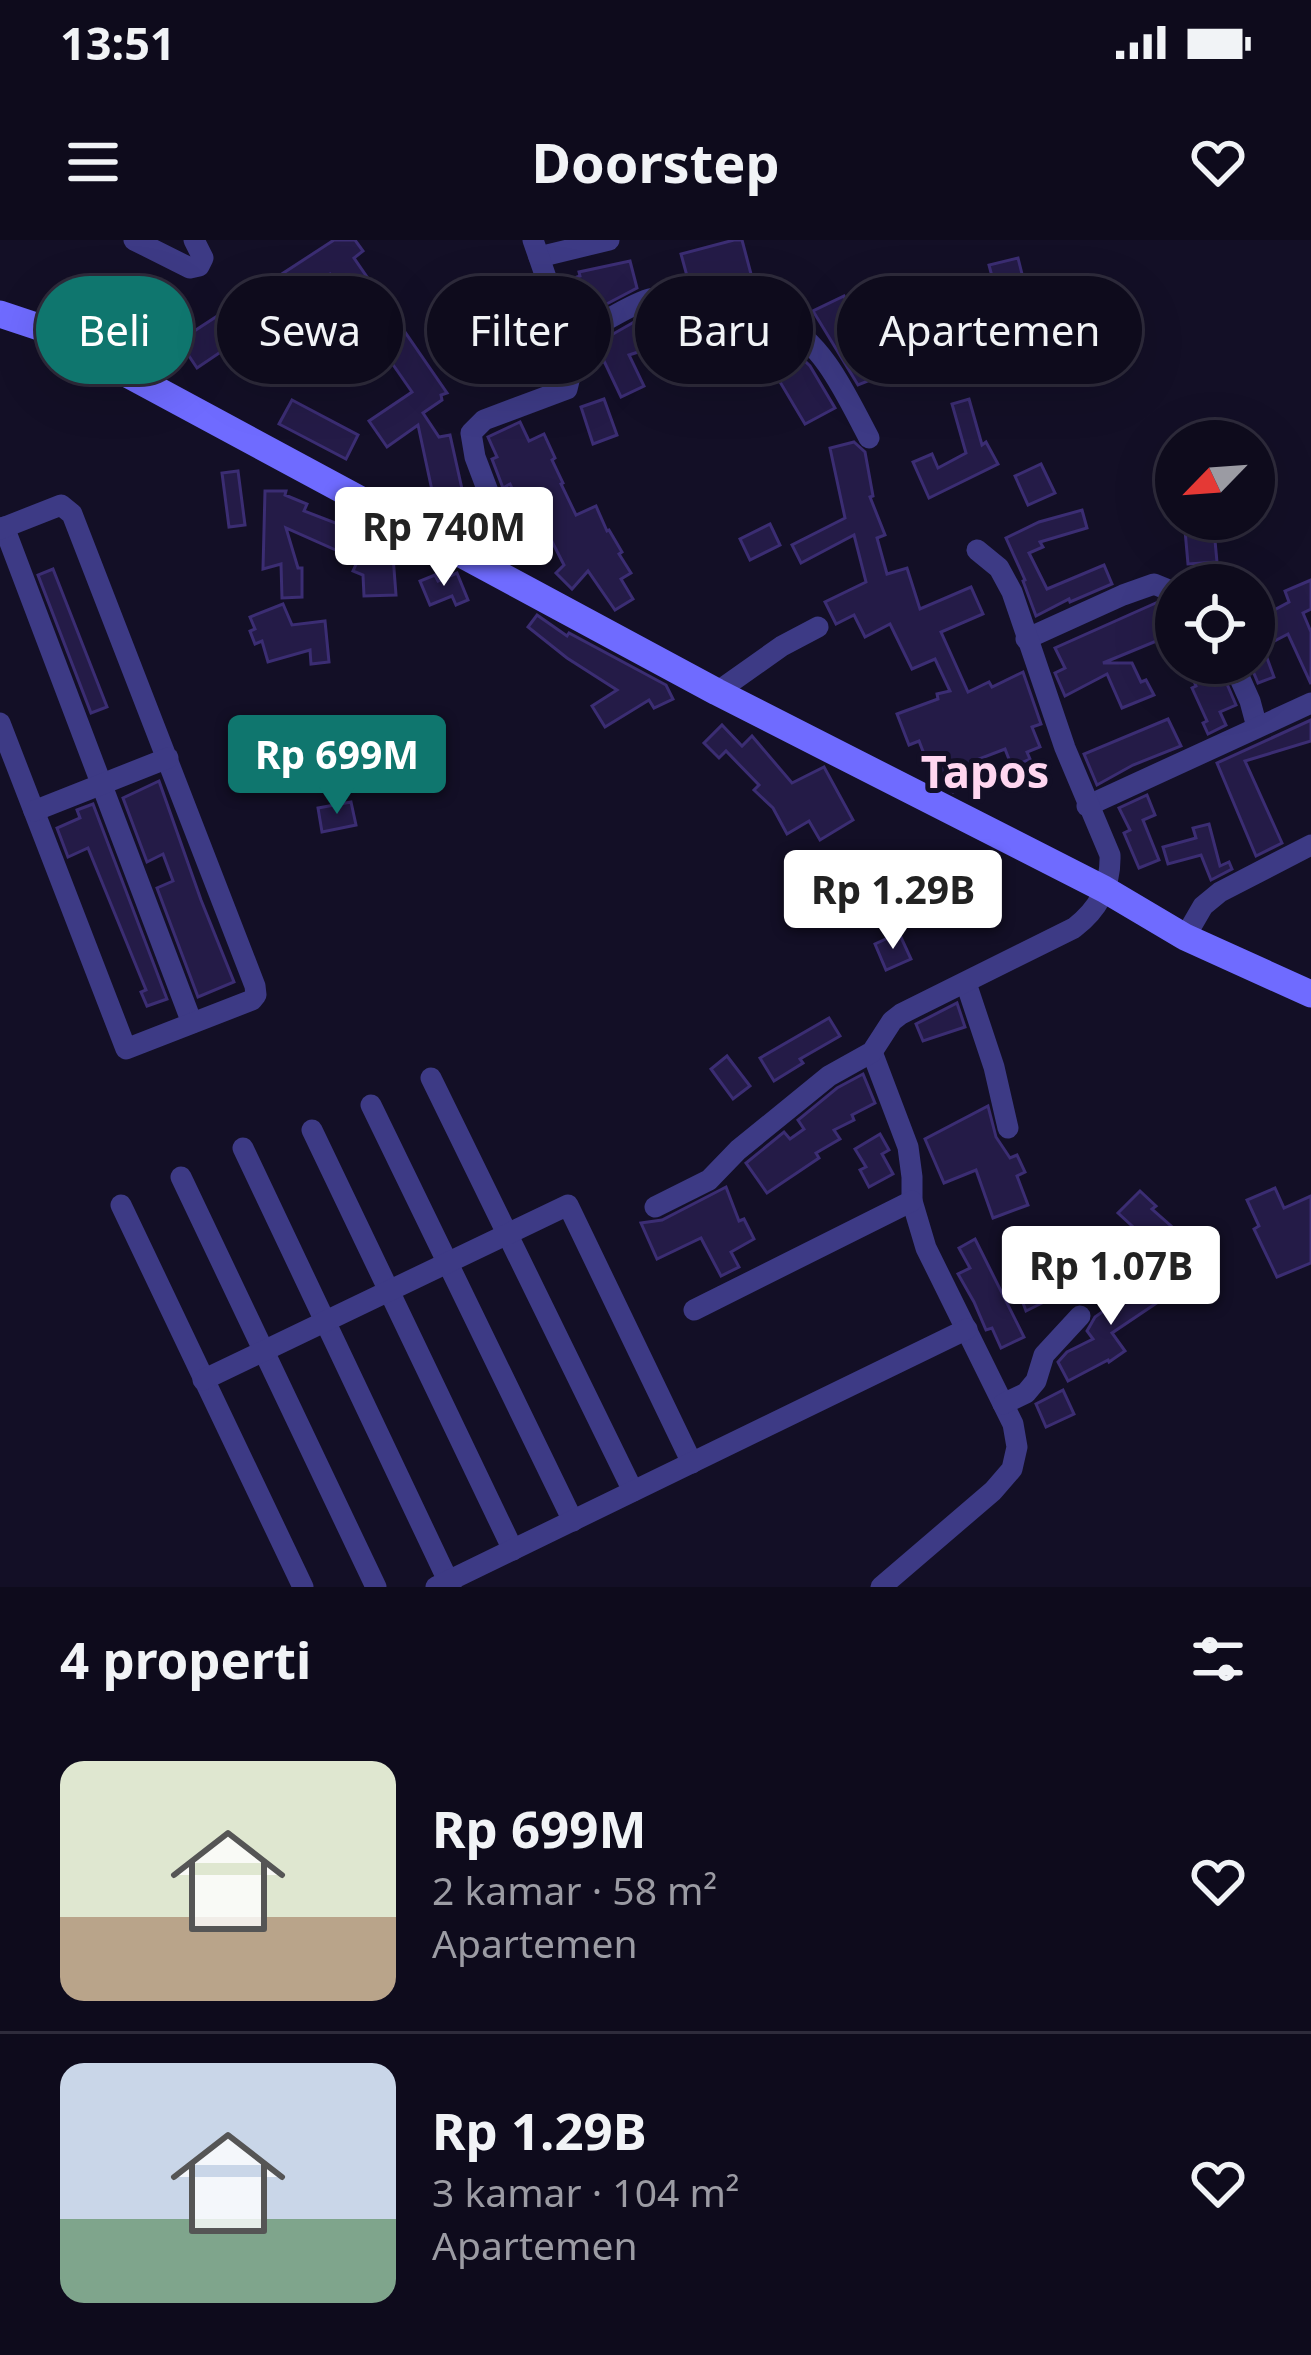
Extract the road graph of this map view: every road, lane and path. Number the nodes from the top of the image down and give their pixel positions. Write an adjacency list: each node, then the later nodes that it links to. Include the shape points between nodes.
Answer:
1 (134, 240): 2 (street, via 190,268 203,258)
2 (194, 240)
3 (609, 240): 4 (street)
4 (536, 248)
5 (0, 314): 11 (street, via 62,338)
6 (611, 319): 8 (street, via 649,299 676,297 780,322 816,349)
7 (568, 384): 11 (street, via 484,420 471,434 492,502)
8 (868, 438)
9 (2, 528): 20 (street, via 61,505 72,514); 21 (street)
10 (977, 550): 14 (street, via 1004,576)
11 (488, 569): 16 (street)
12 (1155, 584): 14 (street)
13 (818, 627): 16 (street)
14 (1026, 639): 22 (street)
15 (1242, 684): 19 (street)
16 (717, 692): 25 (street)
17 (1311, 703): 19 (street)
18 (0, 723): 23 (street)
19 (1257, 728): 22 (street)
20 (168, 758): 21 (street); 29 (street, via 256,994)
21 (103, 784): 23 (street); 29 (street)
22 (1087, 806): 25 (street, via 1110,854)
23 (34, 811): 29 (street, via 126,1049)
24 (1311, 845): 26 (street, via 1220,892)
25 (1104, 889): 26 (street); 27 (street, via 1094,913 1074,928)
26 (1185, 937): 28 (street)
27 (966, 983): 30 (street, via 901,1014); 33 (street)
28 (1311, 994)
29 (192, 1023)
30 (872, 1052): 37 (street, via 908,1147); 39 (street, via 829,1076 709,1180)
31 (431, 1078): 40 (street)
32 (371, 1105): 41 (street)
33 (1008, 1128)
34 (312, 1130): 42 (street)
35 (243, 1148): 45 (street)
36 (181, 1177): 47 (street)
37 (912, 1201): 43 (street); 46 (street)
38 (121, 1205): 48 (street)
39 (655, 1207)
40 (508, 1234): 41 (street); 50 (street, via 568,1205); 51 (street)
41 (448, 1262): 42 (street); 52 (street)
42 (390, 1290): 45 (street); 53 (street)
43 (694, 1310)
44 (1080, 1316): 49 (street, via 1043,1354 1036,1381)
45 (325, 1322): 47 (street); 54 (street)
46 (967, 1329): 49 (street); 50 (street)
47 (264, 1351): 48 (street); 56 (street)
48 (203, 1380): 55 (street)
49 (1003, 1403): 57 (street, via 1017,1447 1012,1469)
50 (692, 1463): 51 (street)
51 (633, 1491): 52 (street)
52 (573, 1521): 53 (street)
53 (513, 1550): 54 (street)
54 (445, 1585)
55 (303, 1587)
56 (376, 1587)
57 (881, 1587)

